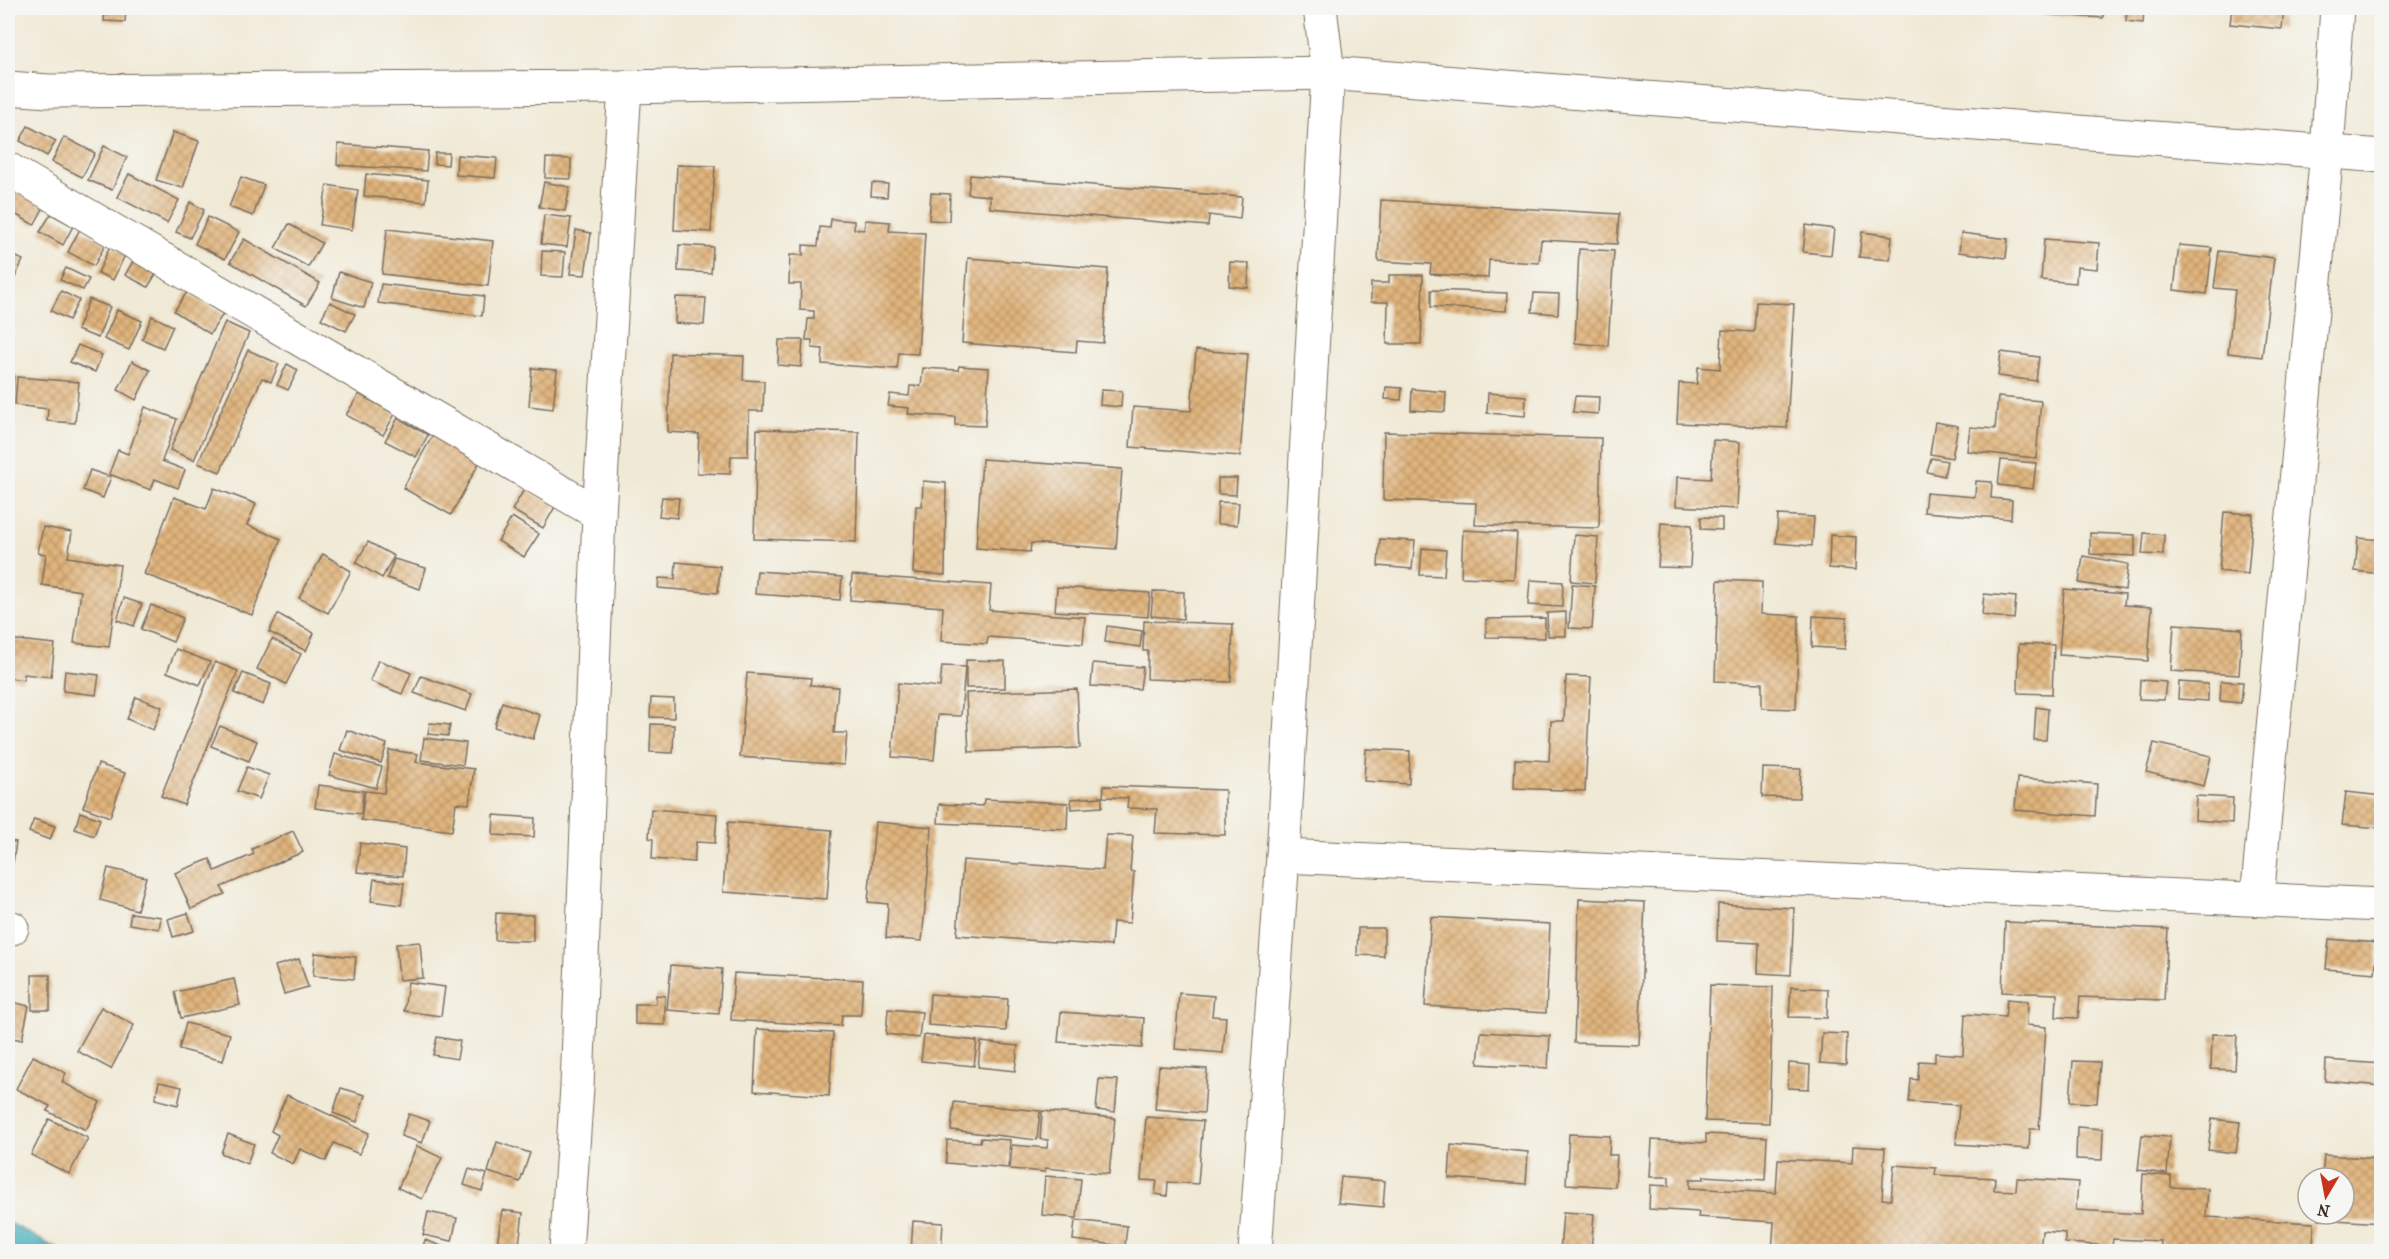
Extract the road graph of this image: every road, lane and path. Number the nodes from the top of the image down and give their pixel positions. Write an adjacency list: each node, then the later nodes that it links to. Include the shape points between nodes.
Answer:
1 (1320, 8): 3 (street)
2 (2337, 8): 6 (street)
3 (1328, 73): 4 (street); 6 (street); 10 (street)
4 (625, 87): 5 (street, via 60,91); 9 (street)
5 (8, 88)
6 (2327, 151): 7 (street); 11 (street)
7 (2382, 156)
8 (8, 169): 9 (street)
9 (599, 514): 13 (street, via 577,1087)
10 (1283, 856): 11 (street); 14 (street)
11 (2257, 899): 12 (street)
12 (2382, 905)
13 (566, 1251)
14 (1256, 1251)

